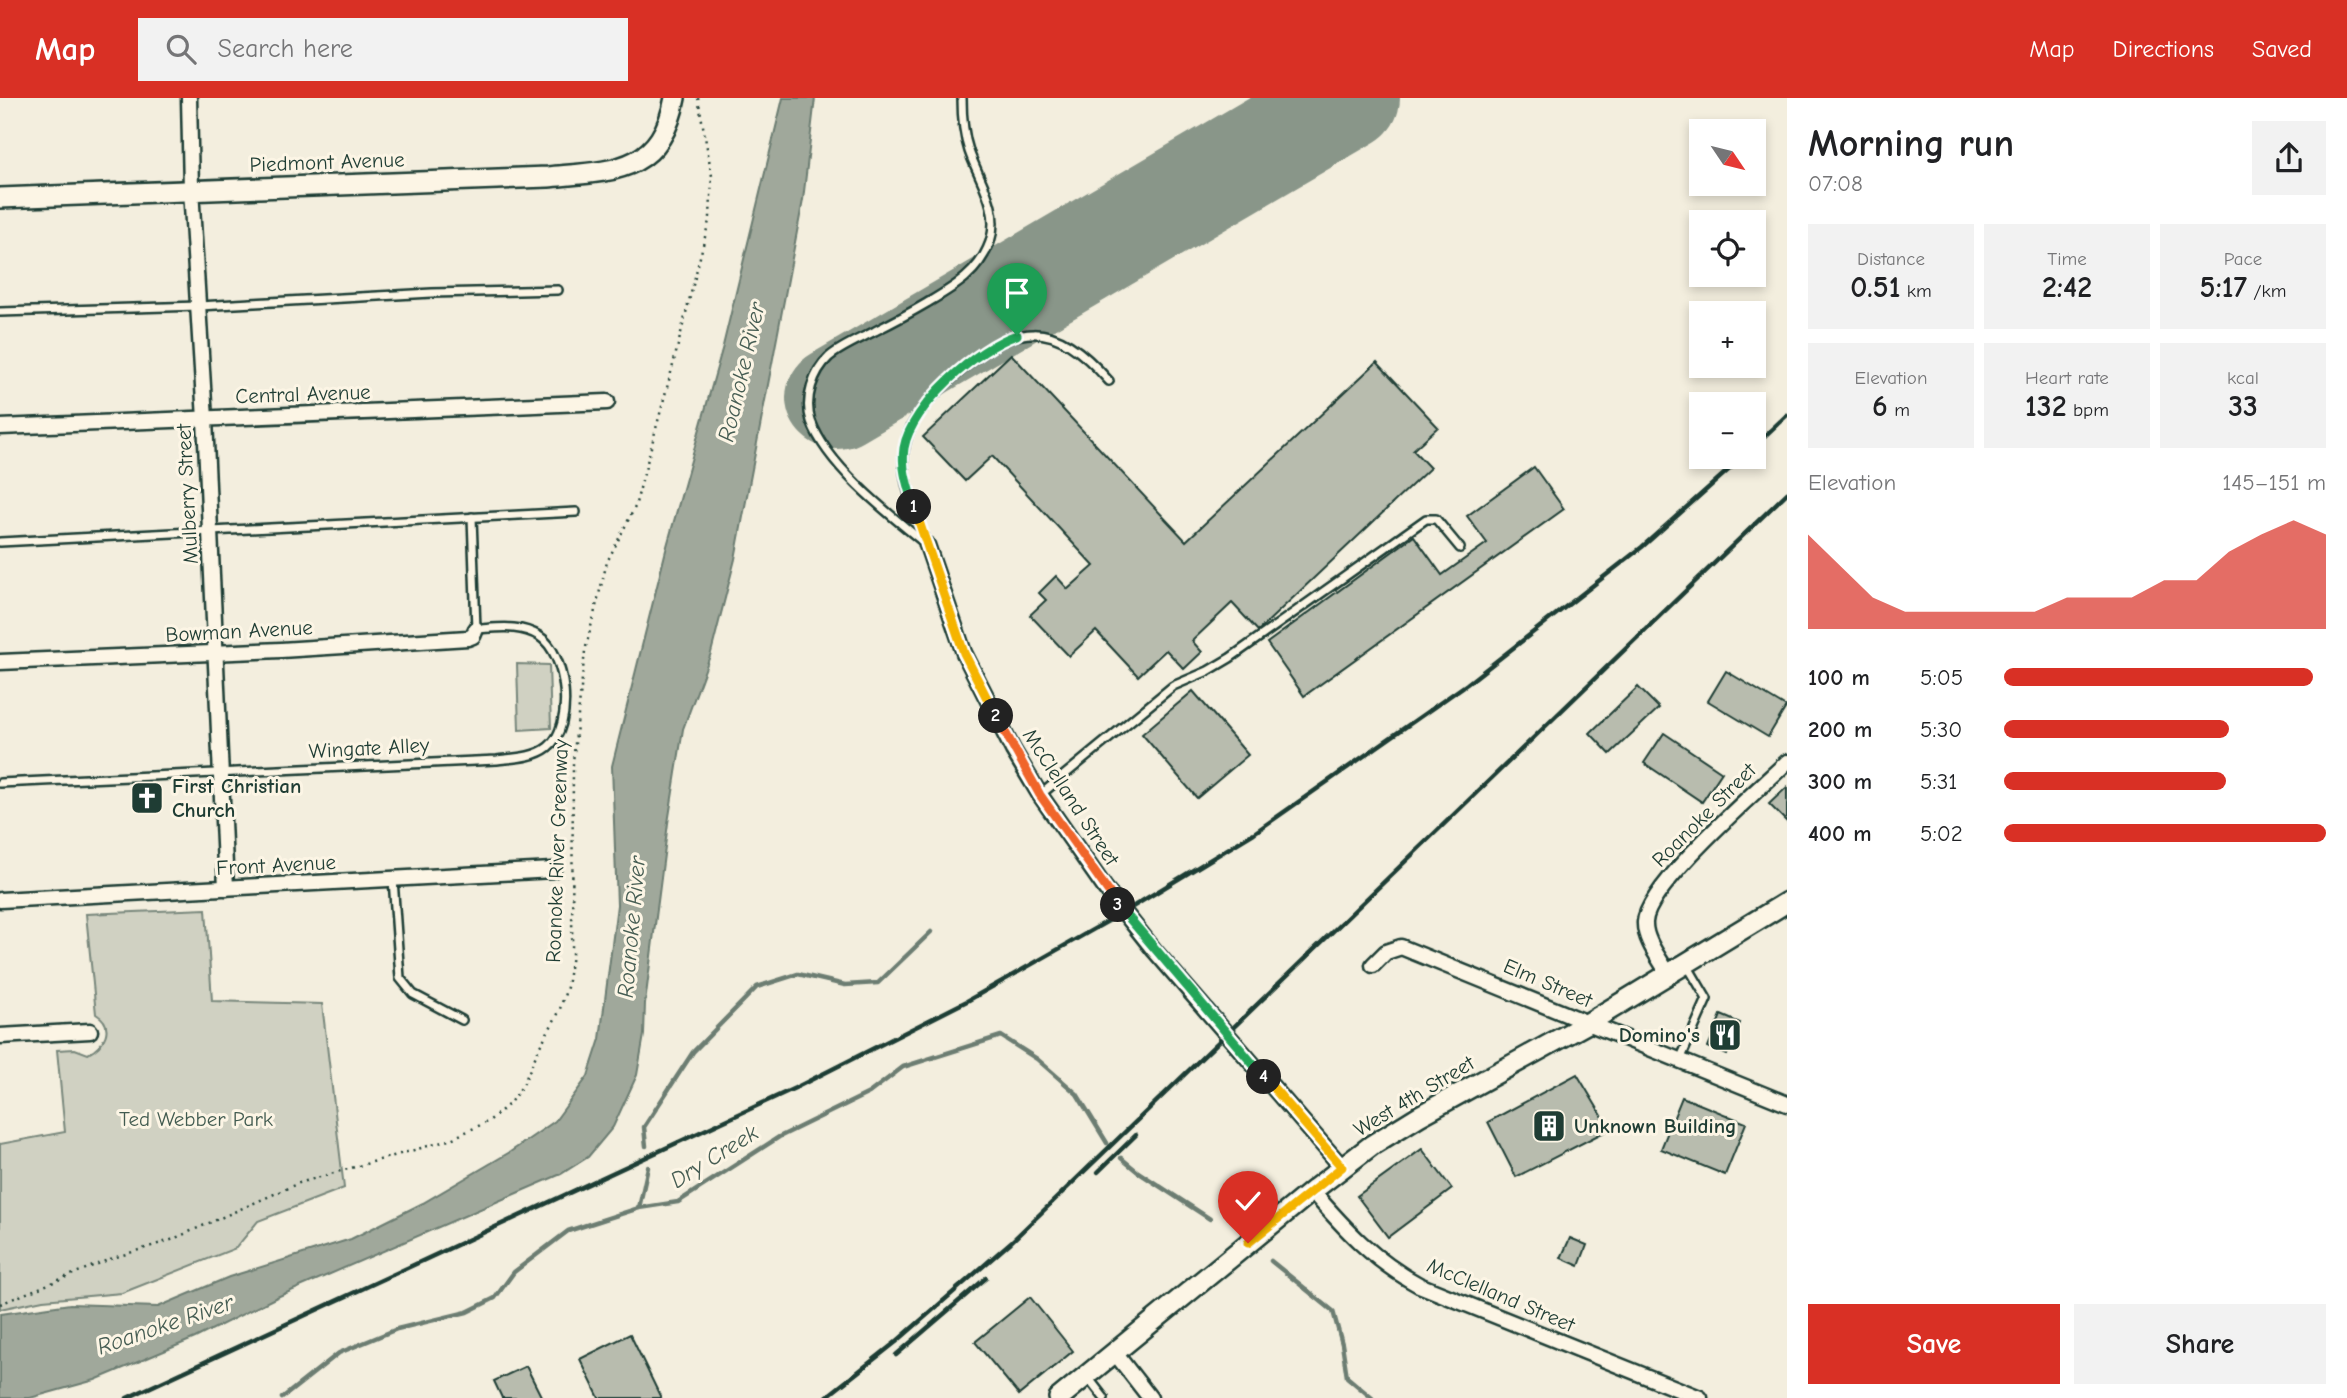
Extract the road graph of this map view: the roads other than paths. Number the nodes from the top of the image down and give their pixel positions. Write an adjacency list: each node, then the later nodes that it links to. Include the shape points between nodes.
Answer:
1 (189, 98): 4 (street, Mulberry Street)
2 (675, 98): 4 (main road, Piedmont Avenue, via 665,132 649,151 618,169 548,177)
3 (962, 98): 17 (lane, via 964,134 991,206 991,239 984,255 955,286 839,349 818,371 810,394 811,420 834,457)
4 (191, 190): 5 (main road, Piedmont Avenue); 7 (street, Mulberry Street)
5 (0, 198)
6 (558, 290): 7 (lane)
7 (199, 306): 8 (lane); 11 (street, Mulberry Street)
8 (0, 312)
9 (1108, 382): 17 (lane, via 1061,340 1033,334 1005,339 970,362 922,410 904,447 906,483)
10 (607, 402): 11 (street, Central Avenue)
11 (205, 419): 12 (street, Central Avenue); 15 (street, Mulberry Street)
12 (0, 427)
13 (576, 512): 14 (lane)
14 (472, 517): 15 (lane); 19 (lane)
15 (210, 532): 16 (lane); 20 (street, Mulberry Street)
16 (0, 542)
17 (926, 545): 25 (street, McClelland Street, via 964,653)
18 (1460, 548): 25 (lane, via 1436,519 1426,519 1230,659 1173,686)
19 (476, 629): 20 (street, Bowman Avenue, via 468,638); 23 (lane, Wingate Alley, via 529,631 551,646 557,657 566,712 558,737 540,752 496,760)
20 (215, 653): 21 (street, Bowman Avenue); 23 (street, Mulberry Street)
21 (0, 662)
22 (1787, 762): 33 (street, Roanoke Street, via 1675,871 1648,910 1646,932)
23 (221, 772): 24 (lane, Wingate Alley); 28 (street, Mulberry Street)
24 (0, 783)
25 (1040, 795): 40 (street, McClelland Street, via 1154,950)
26 (553, 870): 27 (street, Front Avenue)
27 (393, 879): 28 (street, Front Avenue); 34 (lane, via 400,978 420,998)
28 (226, 888): 29 (street, Front Avenue)
29 (0, 900)
30 (1787, 902): 31 (main road, West 4th Street)
31 (1686, 964): 33 (main road, West 4th Street); 38 (lane, via 1707,999)
32 (1373, 965): 35 (street, Elm Street, via 1386,952 1401,947)
33 (1669, 975): 35 (main road, West 4th Street)
34 (462, 1020)
35 (1588, 1023): 38 (street, Elm Street); 40 (main road, West 4th Street, via 1419,1116)
36 (90, 1031): 37 (street)
37 (0, 1036)
38 (1679, 1060): 39 (street, Elm Street)
39 (1787, 1104)
40 (1342, 1167): 41 (main road, West 4th Street)
41 (1312, 1191): 42 (main road, West 4th Street); 47 (street, McClelland Street, via 1371,1254 1419,1285)
42 (1115, 1353): 43 (main road, West 4th Street); 46 (street)
43 (1086, 1376): 44 (main road, West 4th Street); 45 (lane)
44 (1059, 1398)
45 (1104, 1398)
46 (1150, 1398)
47 (1700, 1398)

